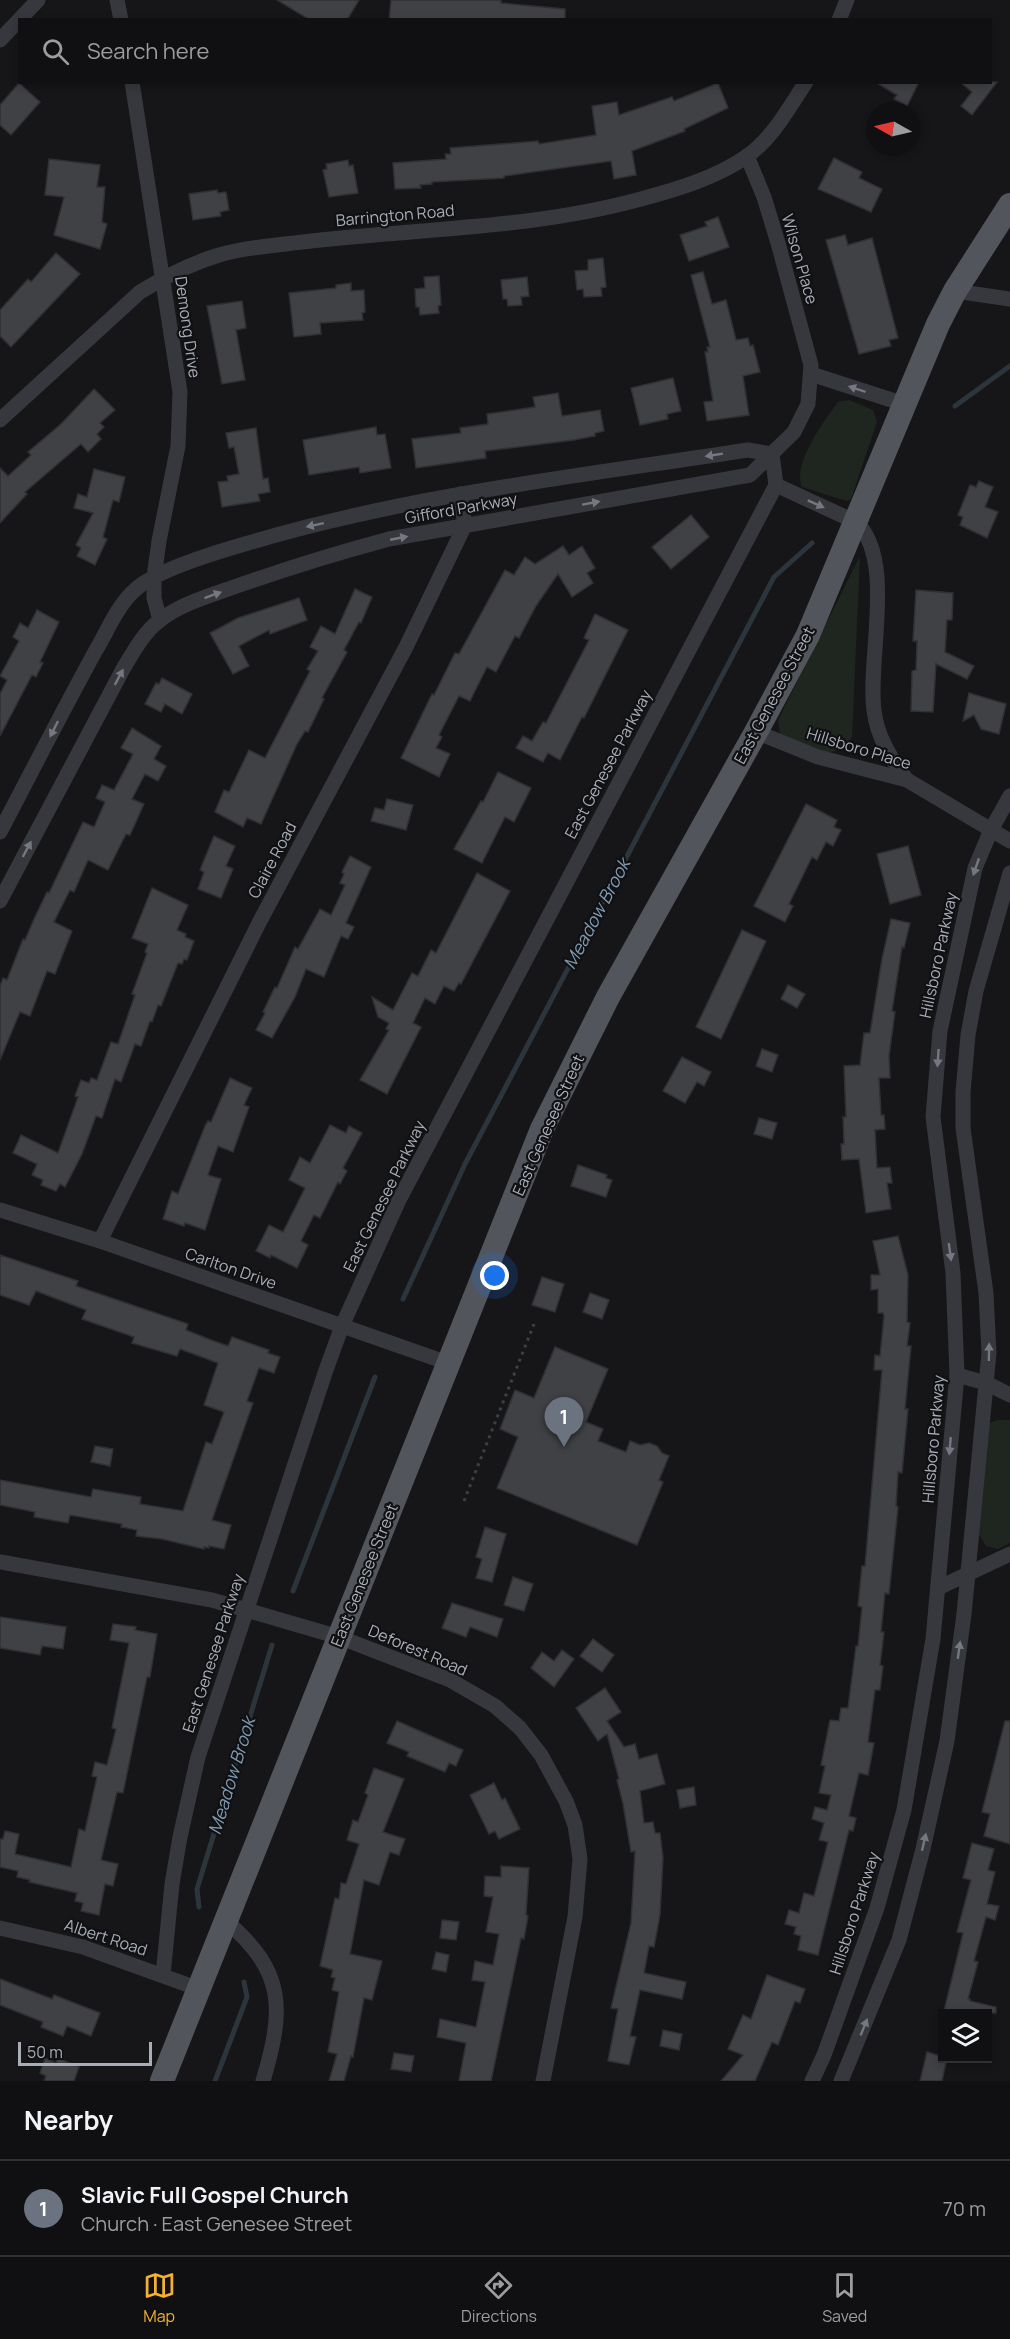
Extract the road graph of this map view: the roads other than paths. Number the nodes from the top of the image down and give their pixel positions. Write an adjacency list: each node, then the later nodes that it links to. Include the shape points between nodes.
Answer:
1 (38, 0): 4 (street)
2 (117, 0): 5 (street)
3 (847, 0): 6 (street)
4 (21, 18)
5 (120, 18)
6 (839, 18)
7 (18, 21): 8 (street)
8 (0, 40)
9 (132, 84): 13 (street, Demong Drive)
10 (805, 84): 11 (street, Barrington Road, via 778,125)
11 (747, 156): 13 (street, Barrington Road, via 685,187 604,209 529,222 238,250); 16 (street, Wilson Place, via 778,243)
12 (1010, 205): 14 (main road, East Genesee Street)
13 (163, 278): 18 (street, Barrington Road, via 140,292); 24 (street, Demong Drive, via 180,392 178,435)
14 (955, 291): 15 (street); 17 (main road, East Genesee Street)
15 (1010, 299)
16 (811, 374): 17 (street, one-way to 16); 19 (street, Gifford Parkway, via 808,404 794,432)
17 (904, 404): 22 (main road, East Genesee Street)
18 (0, 420)
19 (772, 454): 20 (street); 21 (street, Gifford Parkway, one-way to 21, via 748,450); 23 (street, Gifford Parkway, one-way to 19, via 750,475)
20 (776, 485): 22 (street, one-way to 22); 36 (street, East Genesee Parkway, via 399,1200)
21 (460, 494): 23 (street); 24 (street, Gifford Parkway, one-way to 24, via 287,531)
22 (856, 522): 26 (main road, East Genesee Street, via 808,634); 27 (street, via 875,553 873,708 890,757)
23 (465, 525): 25 (street, Gifford Parkway, one-way to 23, via 203,598 342,551); 35 (street, Claire Road)
24 (154, 577): 25 (street, Demong Drive); 30 (street, one-way to 30, via 124,601)
25 (160, 620): 33 (street, one-way to 25, via 123,669 147,632)
26 (756, 732): 27 (street, Hillsboro Place, via 818,757); 37 (main road, East Genesee Street, via 608,997 542,1129)
27 (907, 780): 29 (street, Hillsboro Place)
28 (1010, 796): 29 (street, Hillsboro Parkway)
29 (991, 830): 31 (street, Hillsboro Place); 38 (street, Hillsboro Parkway, one-way to 38, via 973,877 940,1031 933,1117 953,1273)
30 (0, 832)
31 (1010, 841)
32 (1010, 873): 39 (street, one-way to 32, via 986,1293 967,1163 963,1092 976,991)
33 (0, 901)
34 (0, 1210): 35 (street, Carlton Drive)
35 (100, 1241): 36 (street, Carlton Drive)
36 (342, 1326): 37 (street, Carlton Drive); 45 (street, East Genesee Parkway)
37 (448, 1364): 46 (main road, East Genesee Street)
38 (957, 1375): 39 (street); 44 (street, Hillsboro Parkway, one-way to 44)
39 (986, 1383): 40 (street); 43 (street)
40 (1010, 1395)
41 (1010, 1554): 43 (street)
42 (0, 1563): 45 (street, Deforest Road, via 212,1600)
43 (968, 1574): 44 (street); 52 (street, one-way to 43, via 899,1940 923,1849 947,1741)
44 (938, 1588): 51 (street, Hillsboro Parkway, via 904,1810 877,1908)
45 (246, 1610): 46 (street, Deforest Road); 49 (street, East Genesee Parkway, via 198,1757 172,1884)
46 (339, 1636): 47 (main road, East Genesee Street); 55 (street, Deforest Road, via 450,1680 495,1706 520,1728 541,1755 566,1801 575,1825 580,1859 575,1917)
47 (226, 1921): 50 (main road, East Genesee Street); 54 (street, via 257,1951 274,1985 278,2005)
48 (0, 1928): 49 (street, Albert Road, via 83,1947)
49 (162, 1975): 50 (street, Albert Road)
50 (199, 1989): 53 (main road, East Genesee Street)
51 (824, 2055): 52 (street); 56 (street, Hillsboro Parkway)
52 (842, 2080)
53 (162, 2081)
54 (263, 2081)
55 (543, 2081)
56 (812, 2081)

